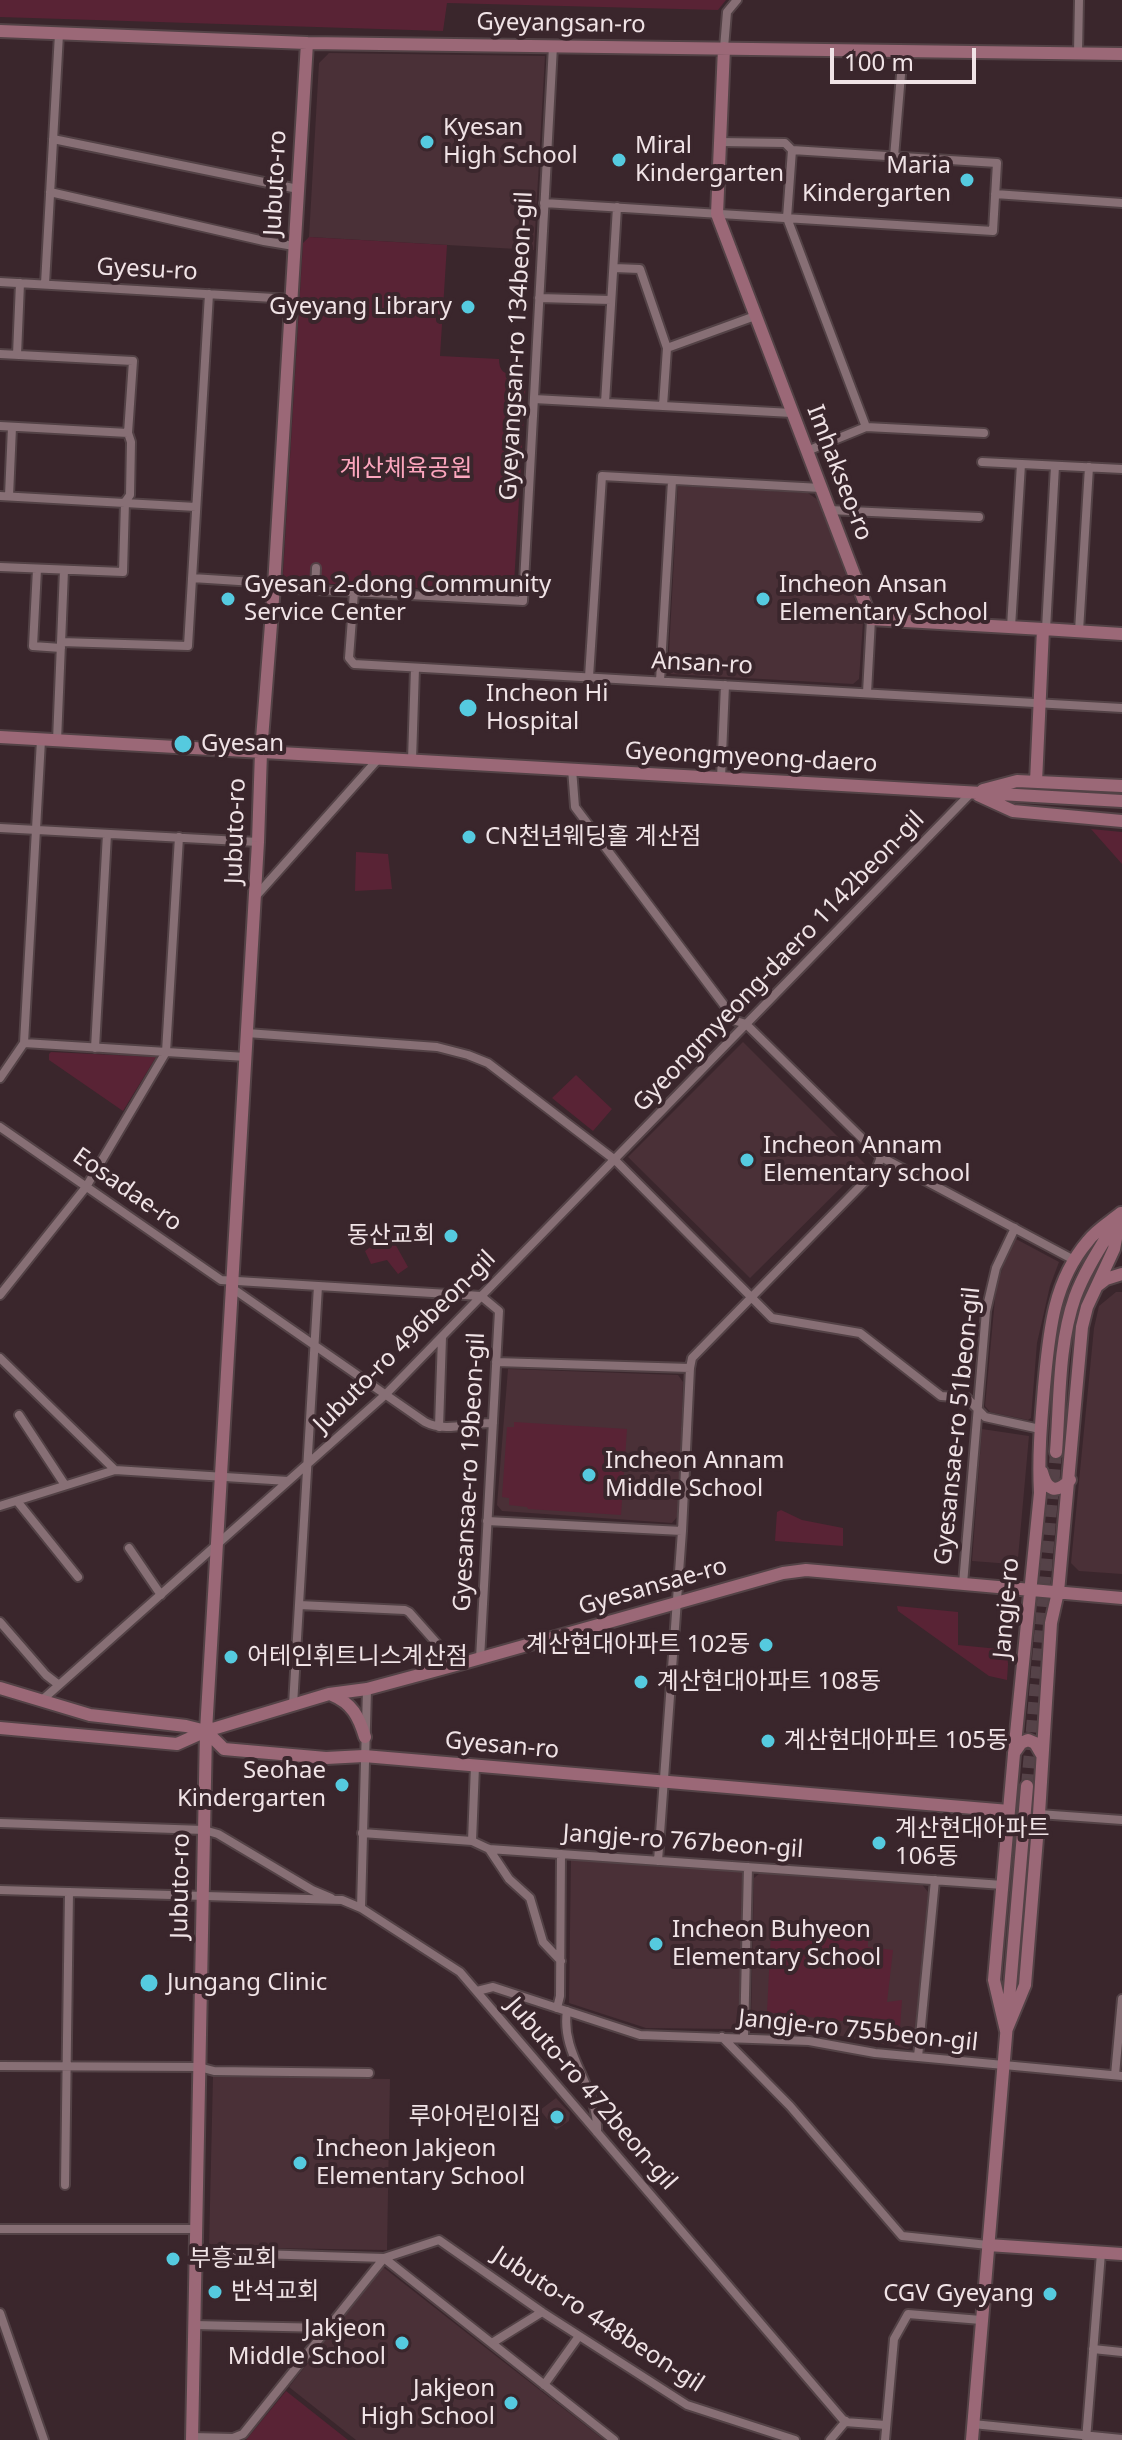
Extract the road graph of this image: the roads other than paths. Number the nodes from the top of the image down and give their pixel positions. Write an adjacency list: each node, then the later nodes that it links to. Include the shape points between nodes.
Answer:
1 (737, 0): 7 (street, via 727,12)
2 (1079, 0): 9 (street)
3 (0, 31): 4 (street, Gyeyangsan-ro)
4 (59, 34): 5 (street, Gyeyangsan-ro); 11 (street)
5 (307, 43): 6 (street, Gyeyangsan-ro); 15 (street, Jubuto-ro)
6 (553, 46): 7 (street, Gyeyangsan-ro); 18 (street, Gyeyangsan-ro 134beon-gil)
7 (724, 48): 8 (street, Gyeyangsan-ro); 12 (street, Imhakseo-ro)
8 (903, 51): 9 (street, Gyeyangsan-ro); 14 (street)
9 (1078, 53): 10 (street, Gyeyangsan-ro)
10 (1122, 54)
11 (53, 139): 15 (street); 16 (street)
12 (720, 142): 13 (street, via 785,143); 21 (street, Imhakseo-ro)
13 (792, 150): 14 (street); 22 (street)
14 (894, 157): 17 (street, via 997,163)
15 (298, 189): 23 (street, Jubuto-ro)
16 (50, 192): 23 (street); 27 (street)
17 (995, 194): 19 (street); 22 (street, via 993,231)
18 (544, 203): 20 (street); 29 (street, Gyeyangsan-ro 134beon-gil)
19 (1122, 203)
20 (617, 207): 21 (street); 24 (street)
21 (717, 214): 22 (street); 32 (street, Imhakseo-ro)
22 (787, 218): 42 (street)
23 (294, 246): 30 (street, Jubuto-ro)
24 (614, 268): 31 (street); 33 (street, via 640,269)
25 (0, 282): 26 (street, Gyesu-ro)
26 (20, 283): 27 (street, Gyesu-ro); 35 (street)
27 (45, 284): 28 (street, Gyesu-ro)
28 (209, 294): 30 (street, Gyesu-ro); 55 (street)
29 (539, 298): 31 (street); 36 (street, Gyeyangsan-ro 134beon-gil)
30 (291, 299): 63 (street, Jubuto-ro)
31 (611, 300): 37 (street)
32 (755, 316): 33 (street); 39 (street, Imhakseo-ro)
33 (667, 348): 38 (street)
34 (0, 354): 35 (street)
35 (17, 355): 43 (street, via 133,361)
36 (534, 399): 37 (street); 65 (street, Gyeyangsan-ro 134beon-gil, via 523,601)
37 (605, 403): 38 (street)
38 (663, 406): 39 (street)
39 (792, 413): 45 (street, Imhakseo-ro)
40 (0, 426): 41 (street)
41 (12, 427): 43 (street); 53 (street)
42 (866, 427): 44 (street); 45 (street)
43 (128, 433): 54 (street, via 130,495)
44 (984, 433)
45 (807, 451): 52 (street, Imhakseo-ro)
46 (982, 462): 47 (street)
47 (1021, 464): 48 (street); 67 (street)
48 (1055, 466): 49 (street); 68 (street)
49 (1089, 467): 50 (street); 69 (street)
50 (1122, 469)
51 (672, 481): 52 (street); 73 (street, via 602,476); 74 (street)
52 (821, 488): 56 (street, Imhakseo-ro)
53 (4, 496): 54 (street)
54 (125, 502): 55 (street); 61 (street, via 123,572)
55 (196, 507): 62 (street)
56 (829, 510): 57 (street); 66 (street, Imhakseo-ro)
57 (979, 517)
58 (0, 567): 60 (street)
59 (316, 568): 64 (street)
60 (37, 569): 61 (street); 71 (street, via 33,646)
61 (64, 570): 71 (street)
62 (192, 578): 63 (street); 71 (street, via 188,646)
63 (274, 586): 64 (street); 82 (street, Jubuto-ro)
64 (315, 590): 65 (street)
65 (354, 592): 72 (street, Ansan-ro, via 349,658 354,664)
66 (871, 619): 67 (street); 76 (street)
67 (1011, 627): 68 (street)
68 (1045, 629): 69 (street); 77 (street)
69 (1079, 631): 70 (street)
70 (1122, 634)
71 (61, 645): 81 (street)
72 (415, 668): 73 (street, Ansan-ro); 84 (street)
73 (589, 677): 74 (street, Ansan-ro)
74 (660, 681): 75 (street, Ansan-ro)
75 (725, 685): 76 (street, Ansan-ro); 86 (street)
76 (867, 693): 77 (street, Ansan-ro)
77 (1040, 703): 78 (street, Ansan-ro); 87 (street)
78 (1122, 708)
79 (0, 737): 80 (street, Gyeongmyeong-daero)
80 (41, 740): 81 (street, Gyeongmyeong-daero); 93 (street)
81 (57, 741): 82 (street, Gyeongmyeong-daero)
82 (261, 752): 83 (street, Gyeongmyeong-daero); 96 (street, Jubuto-ro)
83 (379, 758): 84 (street, Gyeongmyeong-daero); 97 (street)
84 (412, 760): 85 (street, Gyeongmyeong-daero)
85 (572, 769): 86 (street, Gyeongmyeong-daero); 98 (street, via 575,807 736,1021)
86 (721, 778): 89 (street, Gyeongmyeong-daero)
87 (1036, 782): 88 (street, Gyeongmyeong-daero); 89 (street, Gyeongmyeong-daero)
88 (1122, 786)
89 (972, 792): 90 (street, Gyeongmyeong-daero); 91 (street, Gyeongmyeong-daero, via 1013,811); 98 (street, Gyeongmyeong-daero 1142beon-gil)
90 (1122, 801)
91 (1122, 821)
92 (0, 828): 93 (street)
93 (36, 830): 94 (street); 100 (street)
94 (107, 834): 95 (street); 101 (street)
95 (179, 837): 96 (street); 102 (street)
96 (258, 842): 97 (street, Jubuto-ro)
97 (255, 896): 99 (street, Jubuto-ro)
98 (746, 1024): 106 (street); 107 (street, Gyeongmyeong-daero 1142beon-gil)
99 (247, 1033): 103 (street, Jubuto-ro); 107 (street, via 437,1047 468,1055 488,1063)
100 (24, 1043): 101 (street); 104 (street)
101 (95, 1048): 102 (street)
102 (166, 1052): 103 (street); 108 (street)
103 (246, 1057): 115 (street, Jubuto-ro)
104 (0, 1078)
105 (0, 1127): 108 (street, Eosadae-ro)
106 (881, 1157): 110 (street); 120 (street, via 876,1170)
107 (615, 1160): 119 (street, Jubuto-ro 496beon-gil); 120 (street)
108 (86, 1187): 115 (street, Eosadae-ro); 118 (street)
109 (1122, 1213): 111 (street, Jangje-ro); 112 (street, Jangje-ro, via 1089,1238); 132 (street, via 1093,1260 1067,1325)
110 (1015, 1228): 112 (street); 127 (street, Gyesansae-ro 51beon-gil, via 989,1289)
111 (1114, 1249): 113 (street); 117 (street, Jangje-ro)
112 (1074, 1260): 131 (street, Jangje-ro, via 1053,1310)
113 (1122, 1262)
114 (1122, 1274): 117 (street)
115 (232, 1284): 116 (street); 122 (street); 136 (street, Jubuto-ro)
116 (318, 1286): 119 (street); 122 (street)
117 (1095, 1288): 137 (street, Jangje-ro, via 1082,1327)
118 (0, 1295)
119 (481, 1296): 121 (street, Jubuto-ro 496beon-gil); 124 (street, Gyesansae-ro 19beon-gil, via 499,1311)
120 (752, 1298): 125 (street, via 692,1358); 127 (street, via 772,1318 860,1333 941,1396 967,1398)
121 (442, 1336): 126 (street, Jubuto-ro 496beon-gil); 130 (street)
122 (315, 1346): 126 (street); 134 (street)
123 (0, 1358): 135 (street)
124 (496, 1362): 125 (street); 129 (street, Gyesansae-ro 19beon-gil)
125 (690, 1368): 143 (street)
126 (385, 1395): 130 (street); 134 (street, Jubuto-ro 496beon-gil)
127 (978, 1408): 131 (street, via 985,1417); 147 (street, Gyesansae-ro 51beon-gil)
128 (19, 1415): 139 (street)
129 (493, 1423): 130 (street); 142 (street, Gyesansae-ro 19beon-gil)
130 (439, 1427)
131 (1040, 1429): 133 (street, Jangje-ro)
132 (1056, 1452)
133 (1038, 1453): 137 (street, via 1045,1484 1057,1489); 148 (street, Jangje-ro, via 1040,1493)
134 (307, 1464): 138 (street, Jubuto-ro 496beon-gil); 153 (street)
135 (115, 1470): 136 (street); 139 (street)
136 (221, 1477): 138 (street); 144 (street, Jubuto-ro)
137 (1070, 1480): 149 (street, Jangje-ro)
138 (288, 1481): 144 (street, Jubuto-ro 496beon-gil)
139 (65, 1485): 140 (street)
140 (17, 1501): 141 (street); 146 (street)
141 (0, 1506)
142 (487, 1521): 143 (street); 155 (street, Gyesansae-ro 19beon-gil)
143 (682, 1531): 152 (street)
144 (217, 1544): 150 (street, Jubuto-ro 496beon-gil); 164 (street, Jubuto-ro)
145 (129, 1548): 150 (street)
146 (78, 1577)
147 (963, 1584): 148 (street, Gyesansae-ro); 152 (street, Gyesansae-ro, via 806,1570)
148 (1031, 1590): 149 (street, Gyesansae-ro); 166 (street, Jangje-ro)
149 (1058, 1592): 151 (street, Gyesansae-ro); 167 (street, Jangje-ro)
150 (161, 1595): 157 (street, Jubuto-ro 496beon-gil)
151 (1122, 1598)
152 (677, 1603): 155 (street, Gyesansae-ro); 170 (street)
153 (299, 1605): 156 (street, via 405,1610); 162 (street)
154 (0, 1622): 157 (street)
155 (480, 1659): 156 (street, Gyesansae-ro)
156 (456, 1665): 159 (street, Gyesansae-ro)
157 (59, 1685): 161 (street, Jubuto-ro 496beon-gil)
158 (0, 1688): 161 (street)
159 (367, 1689): 160 (street, Gyesansae-ro); 165 (street)
160 (329, 1694): 162 (street, Gyesansae-ro); 165 (street, via 353,1709)
161 (41, 1701): 164 (street, via 90,1715)
162 (293, 1705): 164 (street, Gyesansae-ro)
163 (0, 1728): 164 (street, via 177,1744)
164 (206, 1731): 168 (street, Gyesan-ro, via 224,1749); 176 (street, Jubuto-ro)
165 (365, 1737): 168 (street)
166 (1014, 1754): 167 (street, via 1028,1740); 172 (street, Jangje-ro)
167 (1042, 1755): 173 (street, Jangje-ro)
168 (364, 1756): 169 (street, Gyesan-ro); 177 (street)
169 (475, 1766): 170 (street, Gyesan-ro); 178 (street)
170 (664, 1782): 172 (street, Gyesan-ro); 181 (street)
171 (1027, 1786): 195 (street, Jangje-ro)
172 (1009, 1811): 184 (street, Jangje-ro)
173 (1039, 1814): 174 (street); 195 (street, Jangje-ro, via 1025,1985)
174 (1122, 1820)
175 (0, 1823): 176 (street)
176 (204, 1830): 187 (street, Jubuto-ro); 188 (street)
177 (362, 1833): 178 (street, Jangje-ro 767beon-gil); 189 (street)
178 (472, 1841): 179 (street, Jangje-ro 767beon-gil)
179 (489, 1849): 180 (street, Jangje-ro 767beon-gil); 190 (street, via 530,1898 543,1942)
180 (561, 1854): 181 (street, Jangje-ro 767beon-gil); 190 (street)
181 (658, 1861): 182 (street, Jangje-ro 767beon-gil)
182 (748, 1867): 183 (street, Jangje-ro 767beon-gil); 197 (street)
183 (935, 1880): 184 (street, Jangje-ro 767beon-gil); 198 (street)
184 (1003, 1885): 195 (street, Jangje-ro, via 994,1980)
185 (0, 1890): 186 (street, Jubuto-ro 472beon-gil)
186 (69, 1892): 187 (street, Jubuto-ro 472beon-gil); 201 (street)
187 (202, 1896): 188 (street, Jubuto-ro 472beon-gil); 202 (street, Jubuto-ro)
188 (335, 1900): 189 (street, Jubuto-ro 472beon-gil)
189 (361, 1908): 191 (street, Jubuto-ro 472beon-gil, via 460,1972)
190 (561, 1961): 193 (street)
191 (477, 1991): 193 (street, Jangje-ro 755beon-gil, via 493,1987); 205 (street, Jubuto-ro 472beon-gil)
192 (1122, 1999): 204 (street)
193 (557, 2008): 194 (street, Jangje-ro 755beon-gil)
194 (567, 2011): 196 (street, Jangje-ro 755beon-gil, via 640,2035); 205 (street, via 567,2040 591,2096)
195 (1006, 2031): 200 (street, Jangje-ro)
196 (722, 2037): 197 (street, Jangje-ro 755beon-gil); 209 (street, via 790,2106 902,2236)
197 (744, 2038): 198 (street, Jangje-ro 755beon-gil, via 809,2041)
198 (918, 2057): 200 (street, Jangje-ro 755beon-gil)
199 (0, 2066): 201 (street)
200 (1003, 2066): 204 (street, Jangje-ro 755beon-gil); 209 (street, Jangje-ro)
201 (66, 2067): 202 (street); 206 (street)
202 (199, 2067): 203 (street); 208 (street, Jubuto-ro)
203 (369, 2073)
204 (1119, 2076)
205 (597, 2132): 224 (street, Jubuto-ro 472beon-gil)
206 (65, 2185)
207 (0, 2229): 208 (street)
208 (196, 2229): 210 (street, Jubuto-ro)
209 (988, 2245): 211 (street); 216 (street, Jangje-ro)
210 (196, 2252): 213 (street, Jubuto-ro 448beon-gil); 217 (street, Jubuto-ro)
211 (1101, 2253): 212 (street); 221 (street)
212 (1122, 2254)
213 (384, 2258): 214 (street, Jubuto-ro 448beon-gil, via 439,2240); 218 (street); 220 (street)
214 (542, 2312): 219 (street, Jubuto-ro 448beon-gil); 220 (street)
215 (0, 2313): 230 (street)
216 (981, 2320): 225 (street, Jangje-ro); 226 (street, via 908,2314 894,2339)
217 (194, 2325): 218 (street); 228 (street, Jubuto-ro)
218 (327, 2328): 228 (street, via 243,2434)
219 (579, 2336): 223 (street); 232 (street, Jubuto-ro 448beon-gil, via 687,2405)
220 (492, 2343): 223 (street)
221 (1093, 2349): 222 (street); 227 (street)
222 (1122, 2352)
223 (544, 2385): 231 (street)
224 (846, 2422): 226 (street); 233 (street)
225 (973, 2424): 227 (street); 235 (street, Jangje-ro)
226 (886, 2425): 234 (street)
227 (1086, 2438): 229 (street)
228 (192, 2439)
229 (1122, 2439)
230 (44, 2440)
231 (614, 2440)
232 (795, 2440)
233 (830, 2440)
234 (885, 2440)
235 (972, 2440)

